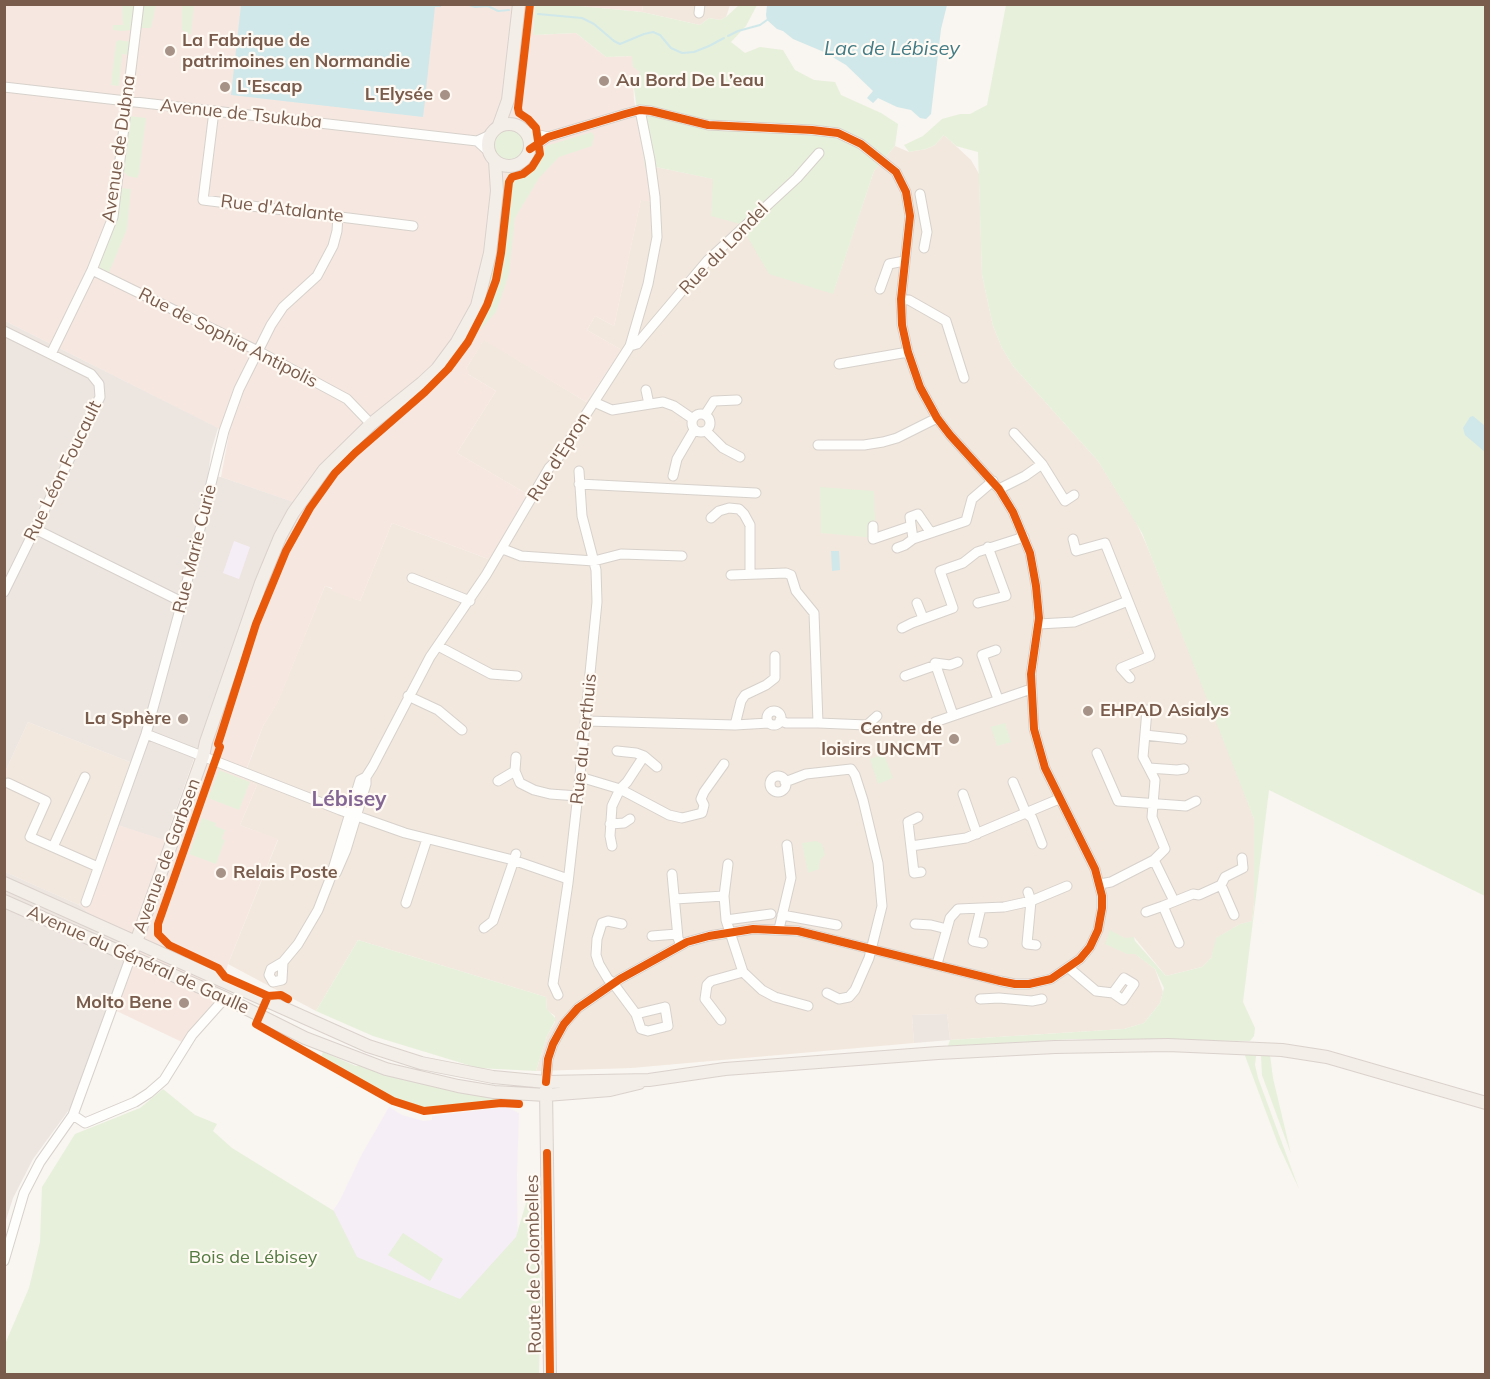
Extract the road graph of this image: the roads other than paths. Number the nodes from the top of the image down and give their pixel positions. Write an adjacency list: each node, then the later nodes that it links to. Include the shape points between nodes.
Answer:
1 (139, 4): 5 (street, Avenue de Dubna)
2 (519, 4): 4 (main road)
3 (4, 87): 5 (street, Avenue de Tsukuba)
4 (508, 100): 8 (main road); 9 (main road)
5 (127, 102): 7 (street, Avenue de Tsukuba); 25 (street, Avenue de Dubna, via 113,217)
6 (640, 110): 11 (street); 21 (street, via 708,125 829,131 853,139 896,172 906,192); 29 (street, Rue d'Epron, via 653,178 657,237)
7 (214, 111): 12 (street, Avenue de Tsukuba); 19 (street, Rue d'Atalante, via 203,200)
8 (500, 125): 9 (main road, via 506,123); 10 (main road)
9 (522, 129): 11 (street); 13 (main road, via 530,140)
10 (490, 135): 12 (street); 15 (main road)
11 (549, 137): 13 (street)
12 (477, 141): 15 (street)
13 (530, 148): 16 (main road, via 521,162)
14 (819, 153): 29 (street, Rue du Londel, via 708,260 637,345)
15 (492, 156): 16 (main road, via 502,165); 17 (main road)
16 (510, 166): 17 (main road)
17 (497, 191): 42 (main road, Avenue de Garbsen, via 483,286 465,330 436,369)
18 (920, 194): 20 (street)
19 (338, 216): 22 (street, Rue d'Atalante); 30 (street, Rue Marie Curie, via 333,246 317,276 283,307)
20 (925, 220): 21 (street); 23 (street)
21 (910, 222): 24 (street)
22 (413, 226)
23 (924, 248)
24 (904, 261): 26 (street, via 889,264); 27 (street)
25 (92, 270): 30 (street, Rue de Sophia Antipolis); 32 (street, Avenue de Dubna)
26 (880, 289)
27 (901, 299): 31 (street); 34 (street, via 946,321)
28 (4, 331): 32 (street, Rue Léon Foucault)
29 (630, 346): 37 (street, Rue d'Epron)
30 (258, 351): 42 (street, Rue de Sophia Antipolis, via 346,399); 76 (street, Rue Marie Curie, via 224,431)
31 (908, 352): 33 (street); 41 (street, via 920,387)
32 (51, 354): 60 (street, Rue Léon Foucault, via 91,374 99,384 100,397)
33 (839, 364)
34 (964, 378)
35 (646, 390): 38 (street)
36 (737, 400): 39 (street, via 714,401)
37 (594, 402): 38 (street, via 612,410); 67 (street, Rue d'Epron, via 549,468)
38 (649, 404): 40 (street, via 666,403)
39 (705, 415): 40 (street); 44 (street, via 710,421)
40 (693, 418): 43 (street)
41 (937, 418): 46 (street, via 884,442); 52 (street)
42 (371, 424): 106 (main road, Avenue de Garbsen, via 324,470 280,537)
43 (694, 430): 44 (street); 50 (street, via 677,459)
44 (706, 431): 47 (street, via 723,448)
45 (1014, 433): 48 (street)
46 (818, 445)
47 (740, 457)
48 (1042, 464): 52 (street, via 1025,476); 54 (street, via 1065,501)
49 (579, 471): 51 (street, Rue du Perthuis)
50 (673, 476)
51 (579, 484): 53 (street); 69 (street, Rue du Perthuis, via 582,516)
52 (996, 485): 55 (street, via 968,497); 62 (street)
53 (756, 493)
54 (1074, 495)
55 (969, 514): 57 (street); 61 (street, via 966,521)
56 (711, 518): 70 (street, via 729,508 744,513 750,525)
57 (978, 522)
58 (873, 526): 59 (street, via 873,543)
59 (911, 526): 61 (street, via 910,517 918,514); 63 (street)
60 (35, 529): 73 (street, Rue Léon Foucault); 76 (street)
61 (931, 533): 63 (street)
62 (1024, 537): 65 (street); 80 (street, via 1036,586)
63 (913, 539): 66 (street)
64 (1073, 539): 75 (street, via 1076,551 1106,543)
65 (988, 547): 78 (street, via 1006,596); 79 (street, via 963,563 940,571 953,608)
66 (897, 548)
67 (503, 549): 69 (street, via 521,556); 74 (street, Rue d'Epron)
68 (682, 556): 69 (street, via 621,554)
69 (594, 561): 96 (street, Rue du Perthuis, via 597,602)
70 (750, 574): 71 (street); 98 (street, via 790,574 796,591 814,612)
71 (731, 575)
72 (412, 578): 74 (street)
73 (4, 591)
74 (470, 601): 82 (street, Rue d'Epron)
75 (1128, 601): 80 (street, via 1074,622); 89 (street, via 1150,656 1121,668)
76 (182, 602): 101 (street, Rue Marie Curie)
77 (918, 603): 79 (street)
78 (978, 603)
79 (923, 618): 81 (street)
80 (1039, 624): 90 (street)
81 (902, 628)
82 (438, 646): 87 (street, via 491,674); 91 (street, Rue d'Epron)
83 (996, 650): 92 (street, via 982,655)
84 (775, 656): 99 (street, via 775,678 745,695)
85 (958, 662): 86 (street)
86 (936, 665): 88 (street); 94 (street)
87 (517, 676)
88 (905, 676)
89 (1130, 678)
90 (1031, 689): 92 (street); 123 (street, via 1036,740)
91 (408, 696): 100 (street, via 438,710); 127 (street, Rue d'Epron, via 366,777)
92 (998, 699): 94 (street)
93 (1146, 710): 102 (street)
94 (953, 715): 97 (street)
95 (877, 716): 98 (street, via 867,724)
96 (586, 721): 99 (street); 115 (street, Rue du Perthuis)
97 (935, 722)
98 (818, 723): 99 (street, via 786,723 773,711 767,717 769,723 764,725)
99 (735, 725)
100 (462, 730)
101 (146, 734): 106 (street); 142 (street, Rue Marie Curie)
102 (1145, 735): 103 (street); 111 (street, via 1143,757)
103 (1182, 739)
104 (617, 751): 107 (street)
105 (1097, 753): 125 (street, via 1117,805)
106 (203, 756): 127 (street); 175 (main road, Avenue de Garbsen)
107 (644, 756): 110 (street); 120 (street)
108 (516, 757): 113 (street)
109 (723, 764): 120 (street, via 701,799 704,810 696,815 669,815)
110 (657, 767)
111 (1149, 768): 112 (street); 125 (street, via 1155,780)
112 (1184, 769)
113 (515, 771): 116 (street); 122 (street, via 520,783 534,790)
114 (85, 777): 137 (street)
115 (580, 777): 120 (street); 122 (street, Rue du Perthuis)
116 (498, 781)
117 (785, 782): 180 (street, via 806,774 846,769 855,774 882,894)
118 (1013, 782): 126 (street)
119 (8, 783): 137 (street, via 46,801 30,837)
120 (620, 789): 130 (street, via 612,806)
121 (963, 794): 131 (street)
122 (578, 796): 145 (street, Rue du Perthuis)
123 (1059, 799): 126 (street); 147 (street)
124 (1196, 801): 125 (street, via 1186,806)
125 (1153, 803): 140 (street, via 1152,817 1169,849)
126 (1026, 813): 131 (street); 133 (street)
127 (353, 815): 132 (street); 182 (street, Rue d'Epron, via 308,928)
128 (918, 817): 136 (street, via 908,822)
129 (630, 819): 130 (street)
130 (610, 824): 135 (street)
131 (977, 834): 136 (street)
132 (427, 839): 138 (street); 156 (street)
133 (1042, 844)
134 (787, 845): 161 (street, via 791,878)
135 (612, 846)
136 (911, 846): 143 (street, via 914,873)
137 (53, 847): 142 (street)
138 (514, 856): 145 (street); 169 (street, via 493,921)
139 (1242, 858): 148 (street, via 1243,867 1225,877)
140 (1154, 860): 147 (street); 154 (street)
141 (728, 864): 150 (street)
142 (99, 867): 155 (street, Rue Marie Curie)
143 (921, 872)
144 (672, 874): 152 (street)
145 (568, 879): 190 (street, Rue du Perthuis, via 553,984)
146 (4, 883): 175 (main road, Avenue du Général de Gaulle)
147 (1100, 884): 184 (street, via 1102,908 1098,930 1090,947)
148 (1221, 885): 154 (street); 162 (street)
149 (1067, 886): 151 (street)
150 (724, 896): 152 (street); 164 (street)
151 (1030, 897): 158 (street, via 1004,907); 179 (street, via 1028,944)
152 (675, 899): 163 (street)
153 (4, 901): 181 (main road, Avenue du Général de Gaulle)
154 (1174, 901): 157 (street)
155 (86, 902)
156 (406, 903)
157 (1163, 906): 159 (street); 177 (street)
158 (981, 908): 171 (street, via 958,909); 176 (street, via 973,941)
159 (1146, 912)
160 (771, 915): 164 (street)
161 (782, 915): 168 (street); 170 (street)
162 (1234, 915)
163 (676, 920): 165 (street); 173 (street)
164 (726, 920): 172 (street)
165 (665, 921)
166 (622, 924): 187 (street, via 602,923 597,939 599,964)
167 (915, 924): 171 (street)
168 (837, 925)
169 (484, 928)
170 (779, 929): 172 (street); 180 (street)
171 (947, 929): 183 (street)
172 (730, 931): 178 (street); 185 (street)
173 (677, 934): 174 (street); 178 (street)
174 (652, 936)
175 (135, 942): 181 (main road, Avenue de Garbsen); 198 (main road, Avenue du Général de Gaulle, via 379,1050 421,1063)
176 (982, 943)
177 (1179, 943)
178 (681, 945): 187 (street)
179 (1036, 945)
180 (872, 949): 183 (street); 188 (street, via 849,997 839,999)
181 (130, 956): 191 (main road, Avenue du Général de Gaulle); 200 (street)
182 (283, 962)
183 (937, 964): 186 (street)
184 (1069, 968): 186 (street, via 1041,982); 189 (street, via 1096,991)
185 (743, 972): 195 (street, via 775,997); 197 (street, via 707,985 705,999)
186 (1000, 981): 192 (street)
187 (613, 983): 196 (street); 198 (street, via 578,1008 561,1029 548,1059)
188 (827, 993)
189 (1113, 993)
190 (558, 995)
191 (225, 998): 198 (main road, Avenue du Général de Gaulle, via 305,1038 386,1068 494,1092); 200 (street, via 185,1046 164,1080 149,1094 85,1123)
192 (999, 998): 193 (street); 194 (street)
193 (980, 999)
194 (1042, 999)
195 (808, 1006)
196 (636, 1014)
197 (721, 1020)
198 (546, 1088): 199 (main road, via 725,1069 938,1053 1107,1045 1199,1046 1282,1050 1327,1057); 202 (main road, Route de Colombelles)
199 (1485, 1102)
200 (73, 1115): 201 (street, via 24,1192)
201 (4, 1261)
202 (550, 1374)

